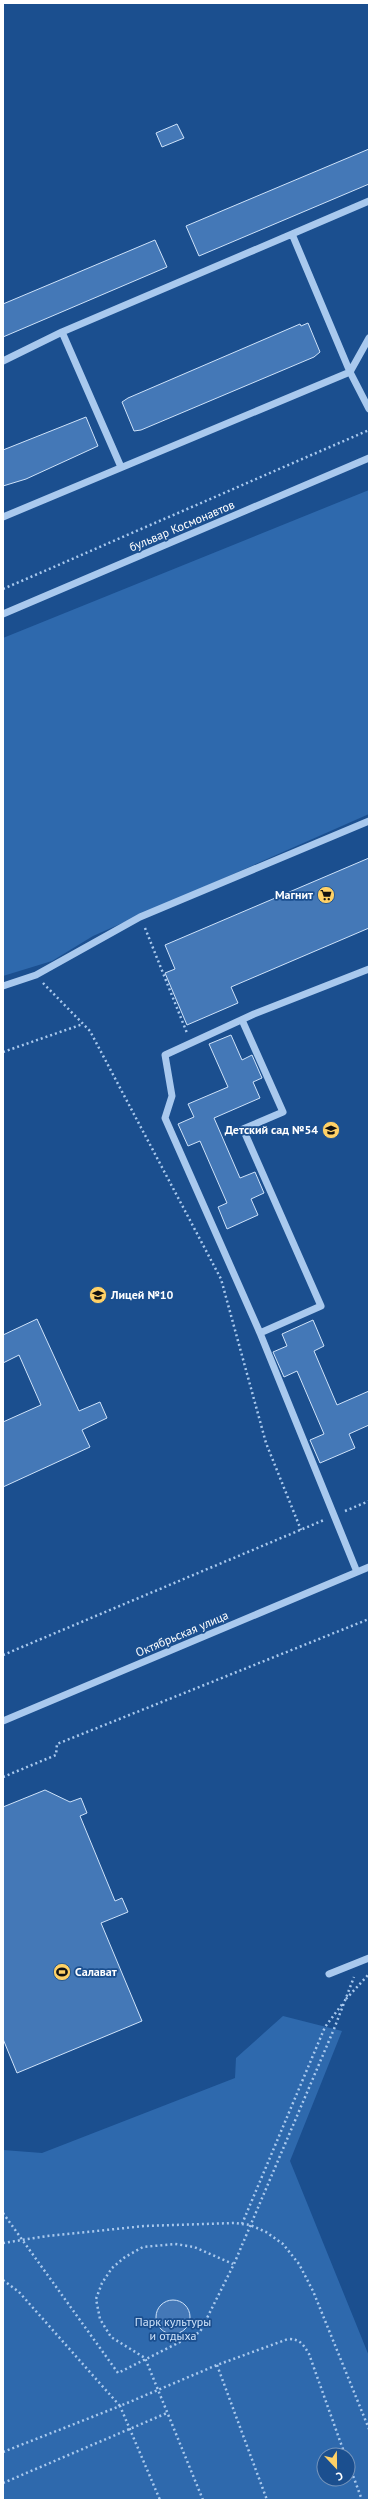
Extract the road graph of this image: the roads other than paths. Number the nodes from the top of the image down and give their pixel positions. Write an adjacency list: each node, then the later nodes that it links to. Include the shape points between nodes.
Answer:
1 (369, 201): 2 (street)
2 (292, 234): 3 (street); 6 (street)
3 (62, 332): 5 (street); 9 (street)
4 (369, 338): 6 (street)
5 (3, 361)
6 (350, 372): 7 (street); 9 (street)
7 (369, 409)
8 (369, 458): 11 (street, бульвар Космонавтов)
9 (121, 468): 10 (street)
10 (3, 517)
11 (3, 614)
12 (369, 821): 14 (street, via 140,916 36,975)
13 (369, 969): 15 (street)
14 (3, 986)
15 (242, 1020): 16 (street, via 165,1055 172,1096 165,1118); 16 (street, via 283,1112 243,1129 321,1306)
16 (260, 1333): 18 (street)
17 (369, 1567): 18 (street, Октябрьская улица)
18 (357, 1572): 19 (street, Октябрьская улица)
19 (3, 1721)
20 (369, 1958): 21 (street)
21 (329, 1974)

